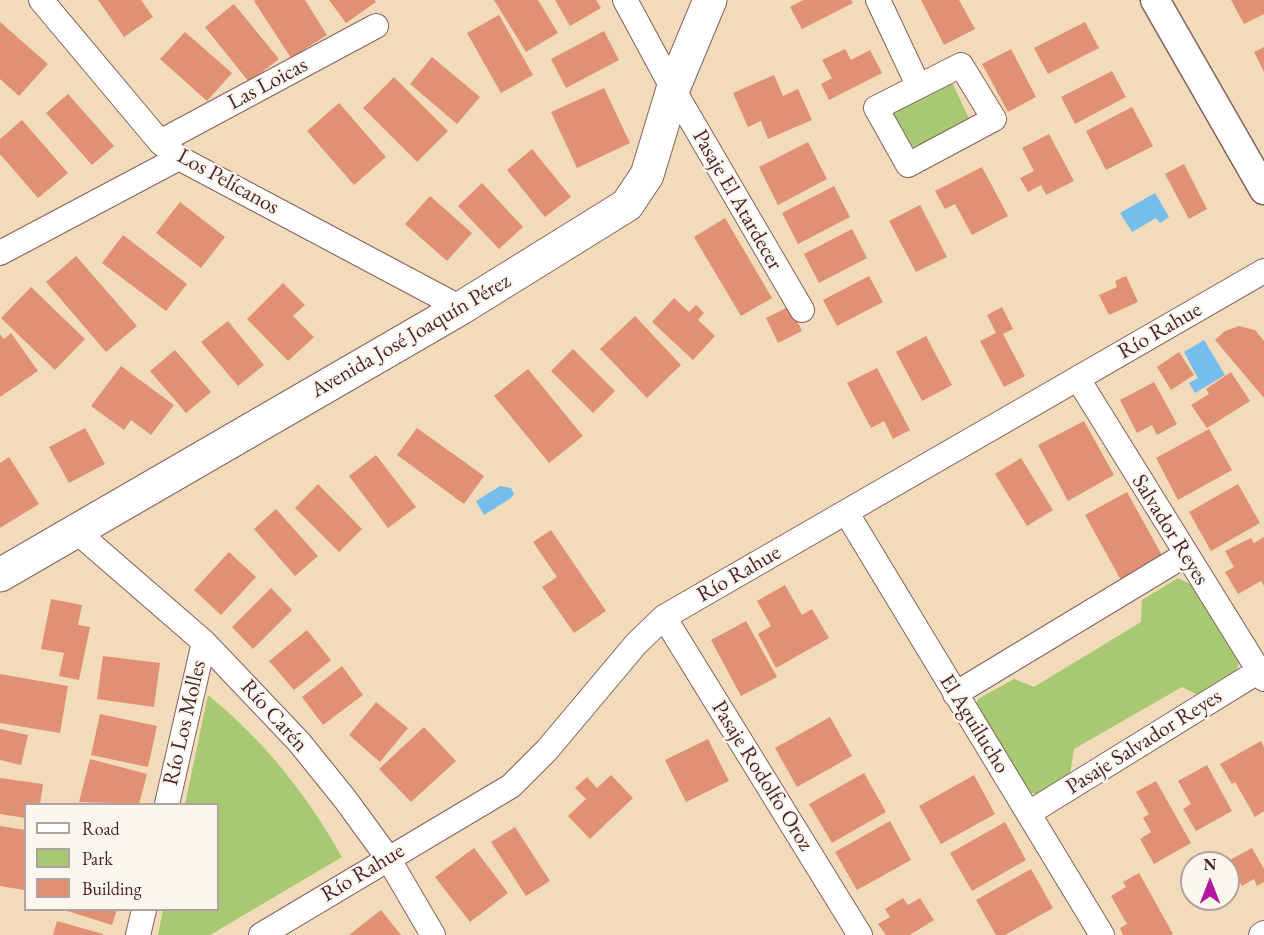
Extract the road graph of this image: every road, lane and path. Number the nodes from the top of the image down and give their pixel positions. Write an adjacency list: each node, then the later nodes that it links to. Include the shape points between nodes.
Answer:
1 (41, 0): 9 (street, Los Pelícanos)
2 (625, 0): 8 (street)
3 (711, 0): 8 (main road, Avenida José Joaquín Pérez)
4 (878, 0): 7 (street)
5 (1155, 0): 11 (street)
6 (376, 26): 9 (street, Las Loicas)
7 (918, 85): 7 (street, via 961,65 994,119 908,165 876,108)
8 (673, 89): 14 (main road, Avenida José Joaquín Pérez, via 647,175 627,205); 15 (street, Pasaje El Atardecer)
9 (160, 142): 10 (street, Los Pelícanos)
10 (179, 158): 12 (street); 14 (street, Los Pelícanos)
11 (1264, 190)
12 (0, 253)
13 (1264, 271): 16 (street, Río Rahue)
14 (461, 308): 18 (main road, Avenida José Joaquín Pérez)
15 (802, 310)
16 (1078, 379): 17 (street, Río Rahue); 19 (street, Salvador Reyes)
17 (846, 512): 21 (street, Río Rahue); 24 (street, El Aguilucho)
18 (76, 531): 20 (main road, Avenida José Joaquín Pérez); 22 (street, Río Carén)
19 (1185, 555): 23 (street, Salvador Reyes); 24 (street)
20 (0, 575)
21 (664, 617): 27 (street, Río Rahue, via 511,786); 32 (street, Pasaje Rodolfo Oroz)
22 (204, 642): 25 (street, Río Los Molles); 27 (street, Río Carén, via 299,742)
23 (1262, 675): 26 (street, Pasaje Salvador Reyes)
24 (955, 694): 26 (street, El Aguilucho)
25 (167, 803)
26 (1029, 813): 33 (street, El Aguilucho)
27 (388, 858): 30 (street, Río Rahue); 31 (street, Río Carén)
28 (144, 911): 29 (street)
29 (138, 935)
30 (261, 935)
31 (433, 935)
32 (860, 935)
33 (1102, 935)

